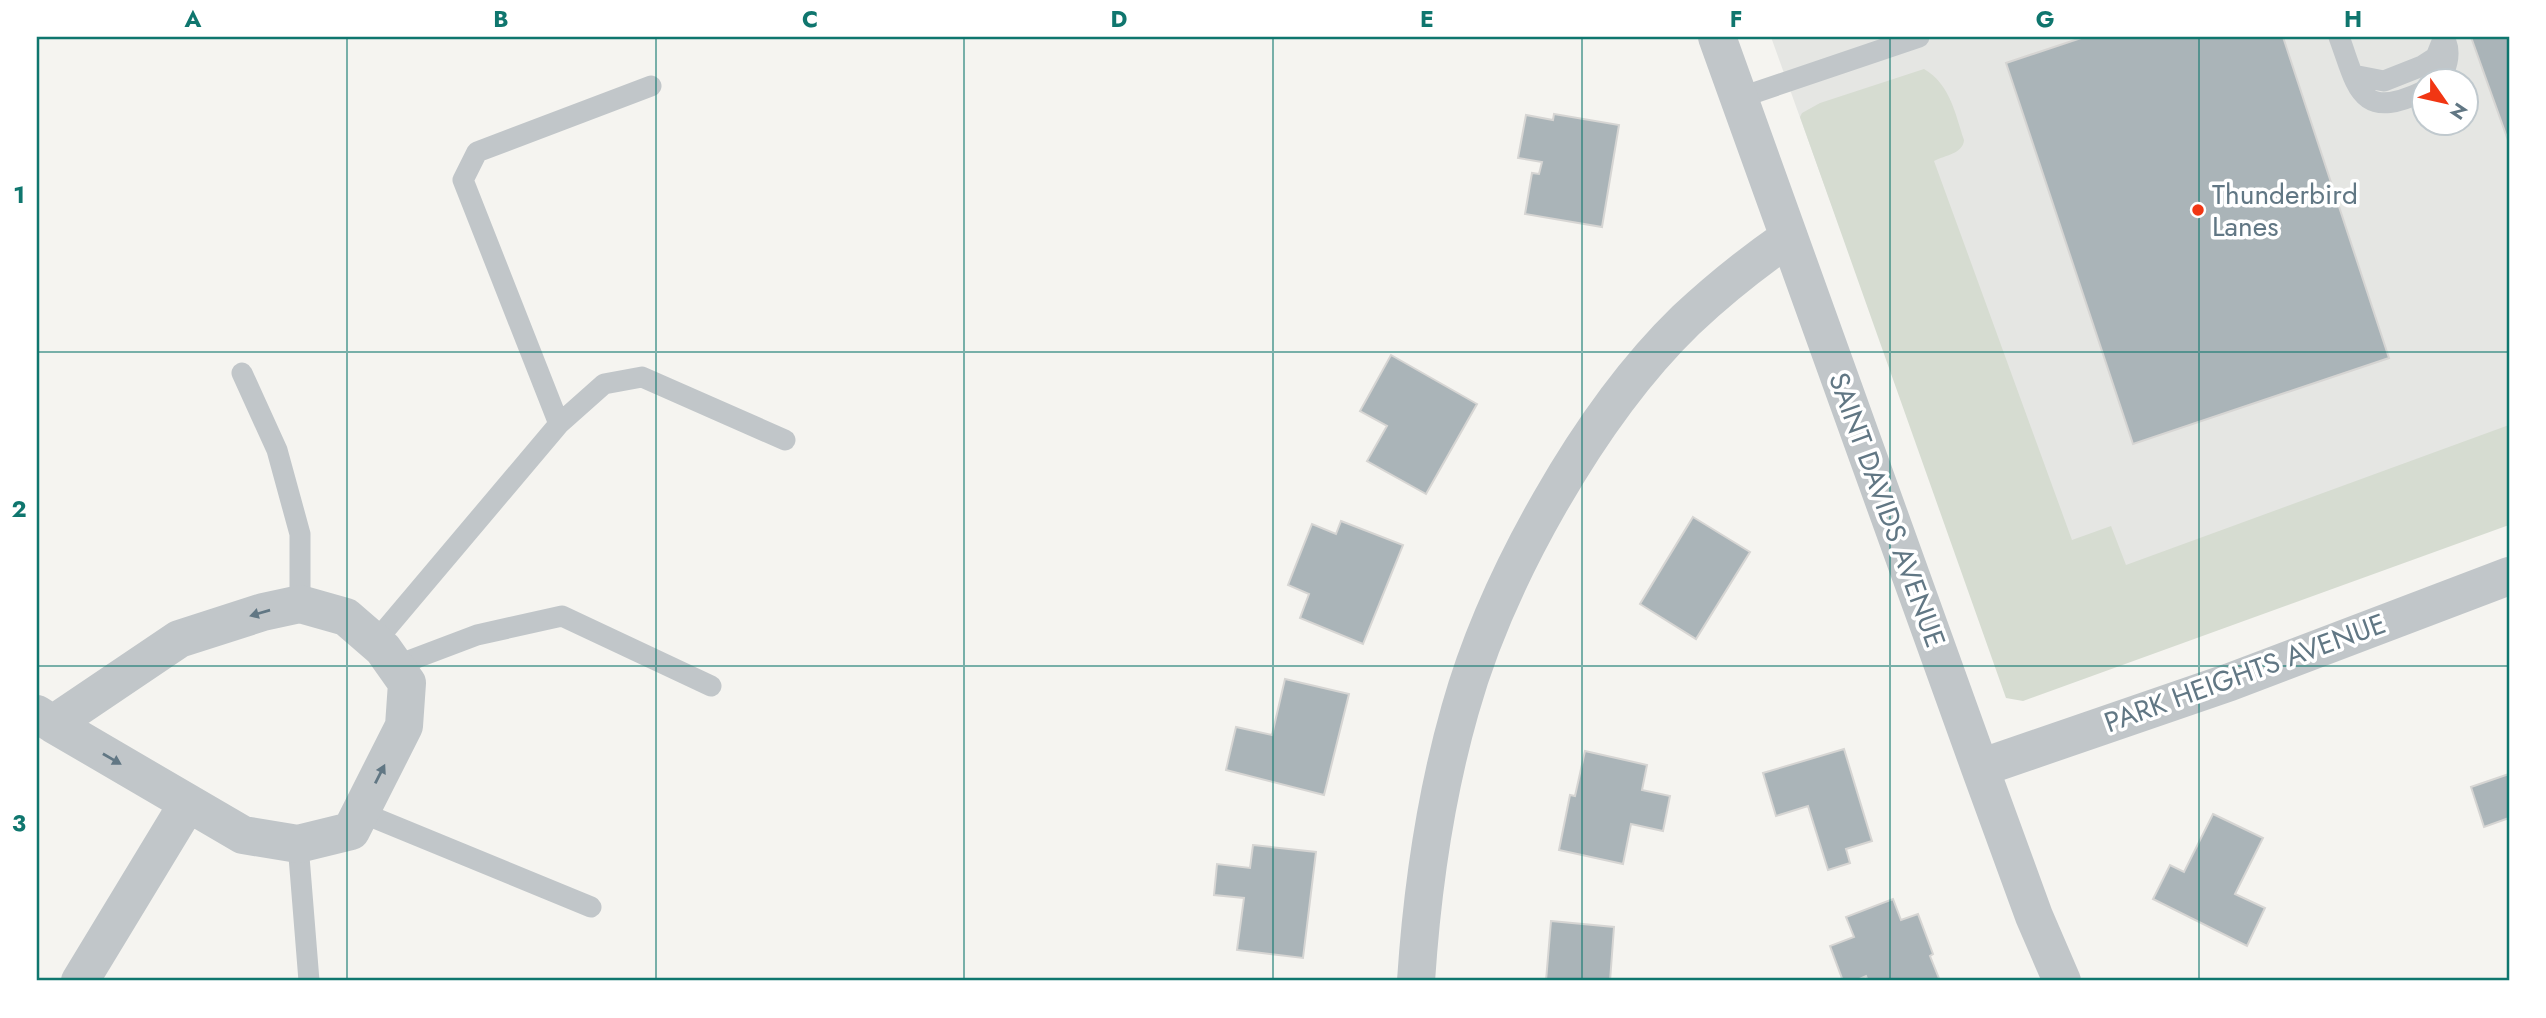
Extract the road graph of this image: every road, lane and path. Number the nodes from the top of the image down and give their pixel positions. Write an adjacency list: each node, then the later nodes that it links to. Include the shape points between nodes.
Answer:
1 (1717, 37): 9 (street, SAINT DAVIDS AVENUE)
2 (1919, 37): 9 (lane)
3 (2339, 37): 6 (lane)
4 (2444, 37): 5 (lane, via 2449,48); 6 (lane, via 2436,57 2422,66 2384,81)
5 (2446, 66)
6 (2353, 75): 8 (lane, via 2359,92 2374,102 2390,104)
7 (651, 86): 12 (lane, via 477,152 463,180)
8 (2410, 96)
9 (1739, 98): 10 (street, SAINT DAVIDS AVENUE)
10 (1789, 237): 19 (street, SAINT DAVIDS AVENUE); 26 (street, via 1686,321 1627,387 1568,473 1534,533 1479,655 1457,721 1431,844)
11 (242, 373): 15 (lane, via 277,450 300,534)
12 (559, 424): 13 (lane, via 604,384 642,377); 16 (lane)
13 (785, 440)
14 (2509, 576): 19 (street, PARK HEIGHTS AVENUE, via 2230,682)
15 (300, 604): 16 (street, via 346,617); 18 (street, one-way to 18, via 179,639)
16 (385, 654): 17 (lane, via 562,616); 21 (street, one-way to 16, via 404,726 407,683)
17 (711, 686)
18 (45, 719): 20 (street, one-way to 20)
19 (1980, 768): 27 (street, SAINT DAVIDS AVENUE)
20 (188, 803): 22 (street, via 243,835); 24 (street)
21 (360, 812): 22 (street, via 351,831); 23 (lane)
22 (298, 844): 25 (lane)
23 (591, 907)
24 (80, 981)
25 (309, 981)
26 (1416, 981)
27 (2062, 981)

